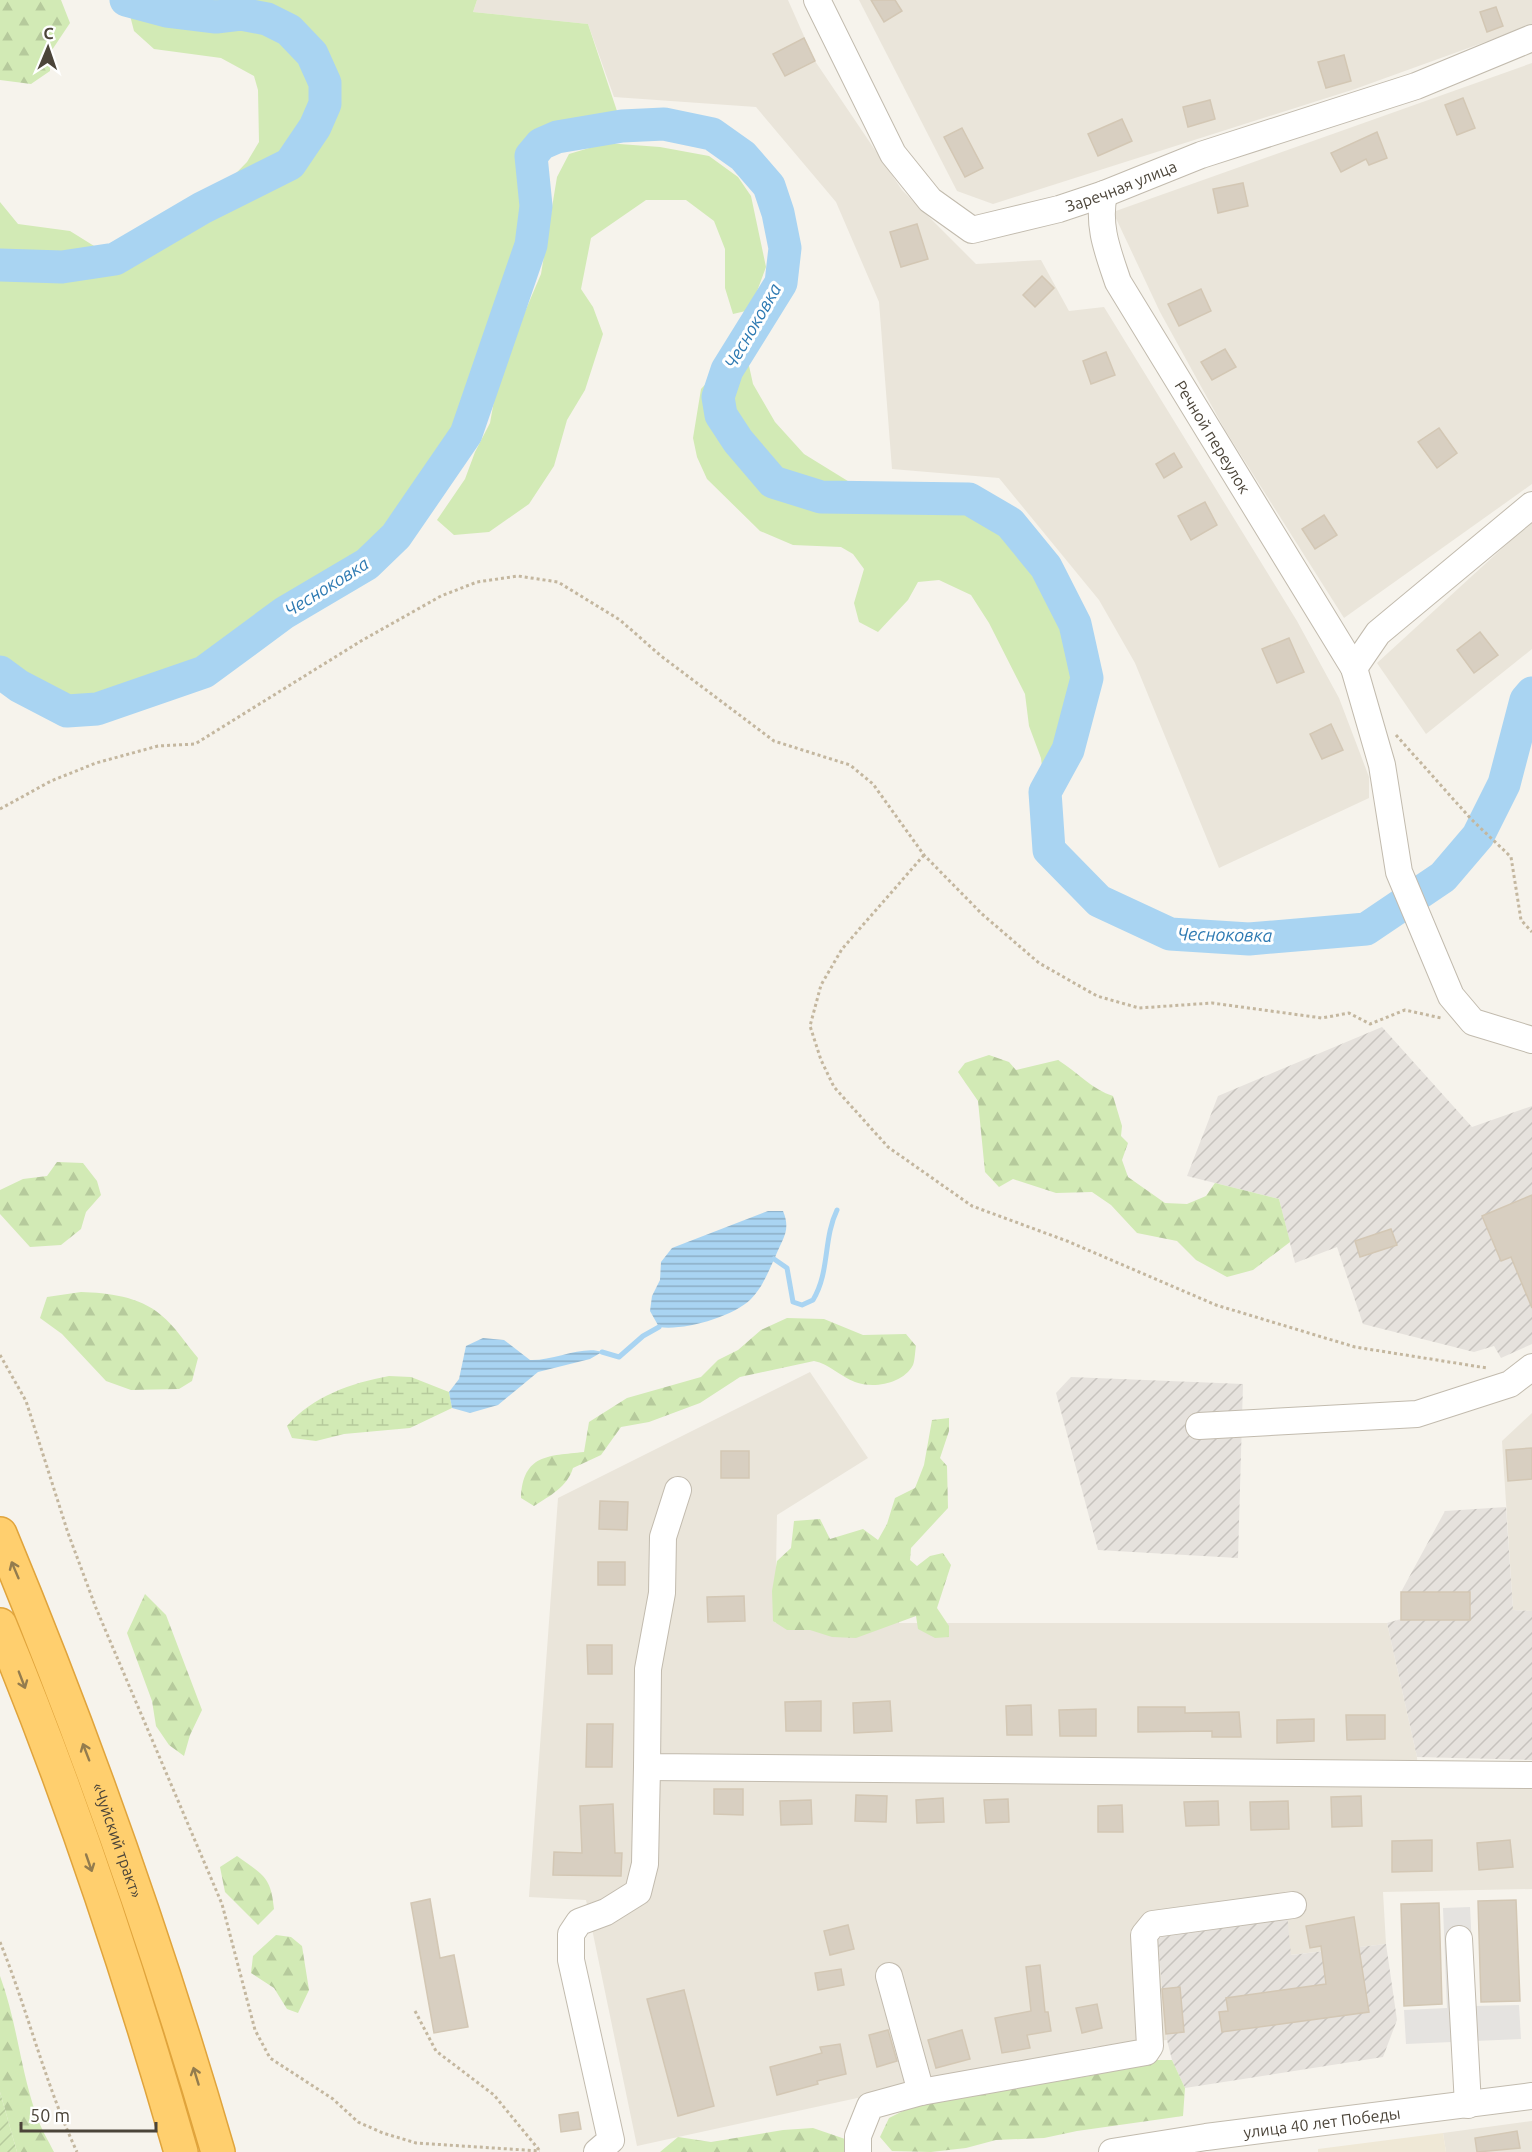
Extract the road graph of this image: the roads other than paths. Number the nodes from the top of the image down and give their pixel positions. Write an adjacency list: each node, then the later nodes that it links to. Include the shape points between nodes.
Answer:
1 (817, 0): 3 (street, Заречная улица, via 893,154 930,200 972,230)
2 (1532, 38): 3 (street, Заречная улица, via 1416,86 1201,155)
3 (1104, 194): 5 (street, Речной переулок, via 1100,213 1103,236 1118,282)
4 (1532, 505): 5 (street, via 1378,633)
5 (1354, 668): 6 (street, Речной переулок, via 1382,765 1399,872 1451,996 1473,1022)
6 (1532, 1040)
7 (1529, 1369): 8 (street, via 1510,1384 1417,1414)
8 (1199, 1426)
9 (678, 1490): 12 (street, via 663,1537 662,1593 648,1669)
10 (0, 1534): 21 (highway, «Чуйский тракт», one-way to 10, via 105,1802)
11 (0, 1625): 20 (highway, one-way to 20, via 120,1952)
12 (647, 1767): 13 (street); 22 (street, via 645,1864 638,1892 606,1912 579,1922 571,1934 571,1960 610,2140)
13 (1532, 1775)
14 (1293, 1905): 17 (street, via 1153,1924 1144,1935 1150,2046 1146,2052)
15 (1460, 1939): 19 (street)
16 (889, 1976): 17 (street)
17 (921, 2091): 23 (street, via 870,2106 858,2136)
18 (1532, 2096): 19 (street, улица 40 лет Победы)
19 (1468, 2106): 24 (street, улица 40 лет Победы)
20 (182, 2152)
21 (218, 2152)
22 (597, 2152)
23 (858, 2152)
24 (1112, 2152)

